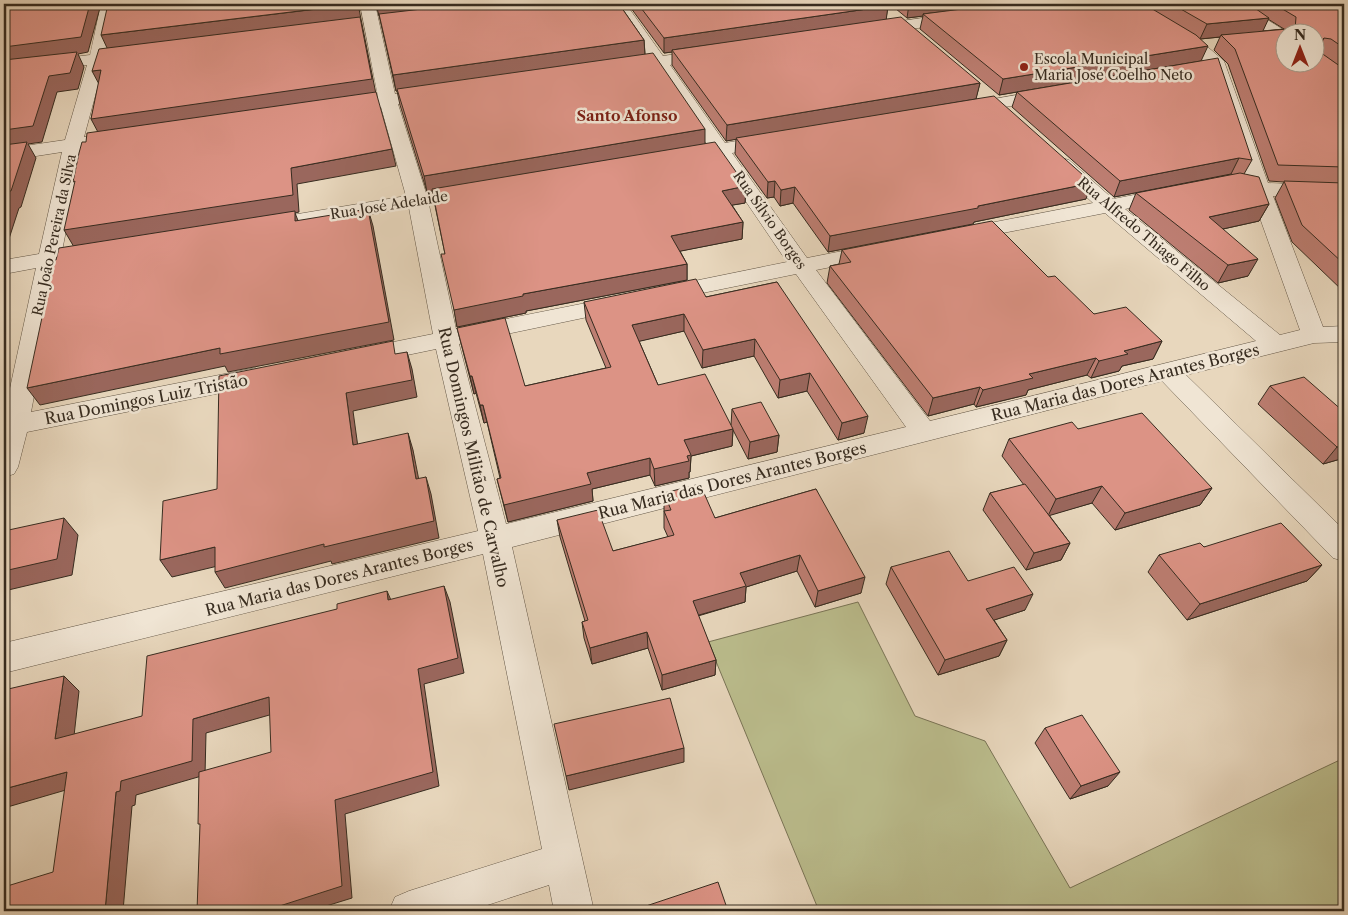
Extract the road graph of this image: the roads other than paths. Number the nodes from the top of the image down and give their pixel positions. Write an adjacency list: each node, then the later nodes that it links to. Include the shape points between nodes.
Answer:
1 (108, 4): 18 (street, Rua João Pereira da Silva)
2 (619, 4): 19 (street, Rua Sílvio Borges)
3 (1129, 4): 15 (street)
4 (1232, 4): 9 (street)
5 (885, 9): 8 (street)
6 (972, 16): 8 (street)
7 (369, 19): 25 (street, Rua Domingos Militão de Carvalho)
8 (904, 26): 10 (street); 13 (street)
9 (1276, 32)
10 (855, 33)
11 (1276, 39): 12 (street)
12 (1255, 40)
13 (926, 44)
14 (1216, 44): 15 (street)
15 (1197, 46): 36 (street)
16 (729, 51): 19 (street)
17 (146, 52): 18 (street)
18 (97, 58): 21 (street); 31 (street, Rua João Pereira da Silva)
19 (661, 61): 20 (street); 33 (street, Rua Sílvio Borges)
20 (602, 69)
21 (4, 70)
22 (974, 86): 27 (street)
23 (456, 90): 25 (street)
24 (1069, 90): 27 (street)
25 (388, 100): 26 (street); 39 (street, Rua Domingos Militão de Carvalho)
26 (329, 109)
27 (1002, 110): 28 (street)
28 (946, 112)
29 (132, 136): 31 (street)
30 (789, 138): 33 (street)
31 (73, 145): 34 (street); 45 (street, Rua João Pereira da Silva)
32 (1045, 149): 40 (street, Rua Alfredo Thiago Filho)
33 (721, 150): 35 (street); 46 (street, Rua Sílvio Borges)
34 (4, 155)
35 (662, 159)
36 (1259, 187): 38 (street, via 1279,191); 40 (street, via 1231,182); 49 (street)
37 (486, 189): 39 (street, Rua José Adelaide)
38 (1344, 192)
39 (418, 201): 41 (street, Rua José Adelaide); 50 (street, Rua Domingos Militão de Carvalho)
40 (1109, 206): 42 (street); 51 (street, Rua Alfredo Thiago Filho)
41 (243, 229)
42 (945, 238)
43 (897, 247): 46 (street)
44 (108, 250): 45 (street)
45 (49, 259): 47 (street); 55 (street, Rua João Pereira da Silva)
46 (801, 266): 50 (street); 56 (street, Rua Sílvio Borges)
47 (4, 267)
48 (1344, 334): 49 (street, Rua Maria das Dores Arantes Borges)
49 (1314, 335): 51 (street, Rua Maria das Dores Arantes Borges)
50 (446, 339): 52 (street); 58 (street, Rua Domingos Militão de Carvalho)
51 (1276, 345): 54 (street, Rua Maria das Dores Arantes Borges)
52 (338, 361)
53 (279, 372): 55 (street, Rua Domingos Luiz Tristão)
54 (1168, 372): 56 (street, Rua Maria das Dores Arantes Borges); 59 (street)
55 (9, 426): 57 (street, Rua João Pereira da Silva)
56 (925, 433): 58 (street, Rua Maria das Dores Arantes Borges)
57 (4, 467)
58 (494, 539): 60 (street, Rua Maria das Dores Arantes Borges); 61 (street, Rua Domingos Militão de Carvalho)
59 (1344, 549)
60 (4, 658)
61 (563, 861): 62 (street); 63 (street, Rua Domingos Militão de Carvalho)
62 (409, 911)
63 (574, 911)

